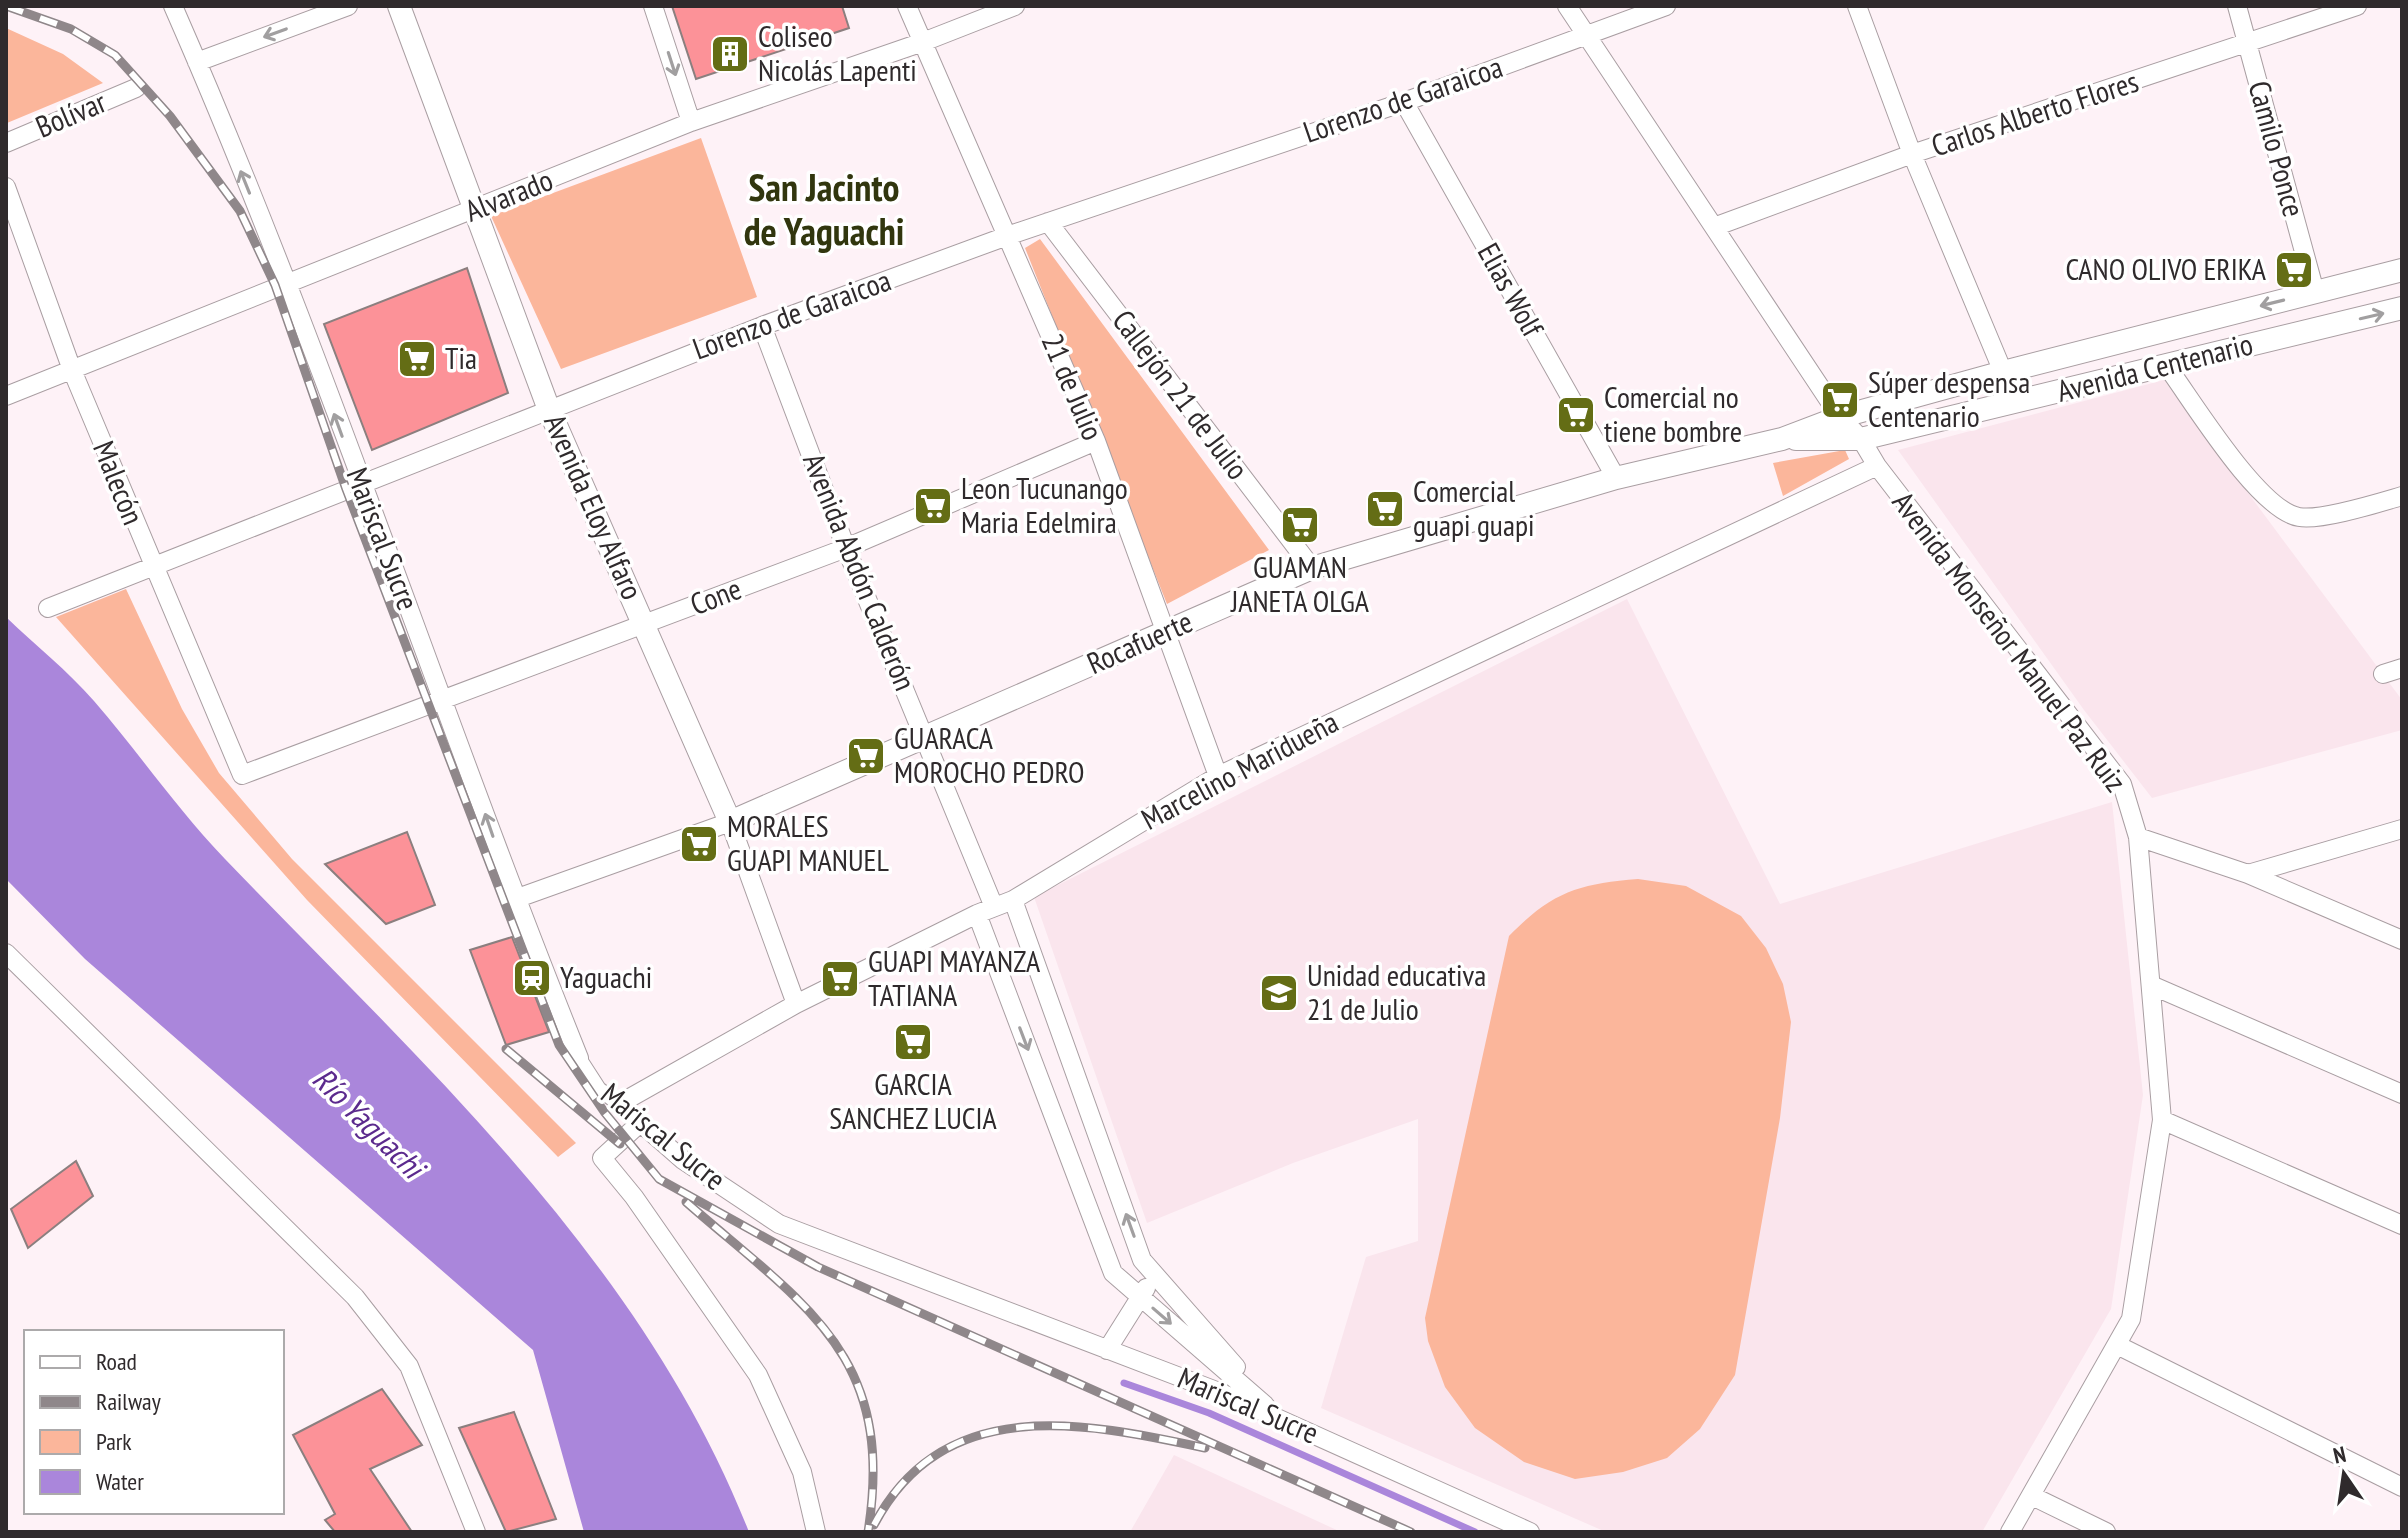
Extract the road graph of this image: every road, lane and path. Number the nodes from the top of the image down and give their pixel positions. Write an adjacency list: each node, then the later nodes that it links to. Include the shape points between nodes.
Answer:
1 (173, 6): 15 (street, Mariscal Sucre)
2 (348, 6): 15 (street, one-way to 15)
3 (399, 6): 22 (street, Avenida Eloy Alfaro)
4 (653, 6): 18 (street, one-way to 18)
5 (907, 6): 13 (street, 21 de Julio)
6 (1015, 6): 13 (street, Alvarado)
7 (1567, 6): 12 (street, Avenida Monseñor Manuel Paz Ruiz)
8 (1666, 6): 12 (street, Lorenzo de Garaicoa)
9 (1857, 6): 20 (street)
10 (2237, 6): 14 (street, Camilo Ponce)
11 (2357, 6): 14 (street, Carlos Alberto Flores)
12 (1585, 35): 17 (street, Lorenzo de Garaicoa); 24 (street, Avenida Monseñor Manuel Paz Ruiz)
13 (923, 42): 18 (street, Alvarado); 25 (street, 21 de Julio)
14 (2247, 43): 20 (street, Carlos Alberto Flores); 28 (street, Camilo Ponce)
15 (197, 62): 27 (street, Mariscal Sucre, one-way to 15)
16 (136, 88): 19 (street, Bolívar)
17 (1404, 102): 23 (street, Lorenzo de Garaicoa); 41 (street, Elias Wolf)
18 (691, 122): 22 (street, Alvarado)
19 (6, 143)
20 (1912, 154): 24 (street, Carlos Alberto Flores); 33 (street)
21 (6, 187): 32 (street, Malecón)
22 (474, 210): 27 (street, Alvarado); 35 (street, Avenida Eloy Alfaro)
23 (1048, 222): 25 (street, Lorenzo de Garaicoa); 46 (street, Callejón 21 de Julio)
24 (1714, 227): 36 (street, Avenida Monseñor Manuel Paz Ruiz)
25 (1007, 236): 30 (street, Lorenzo de Garaicoa); 39 (street, 21 de Julio)
26 (2402, 270): 28 (street, Avenida Centenario)
27 (285, 283): 32 (street, Alvarado); 42 (street, Mariscal Sucre, one-way to 27)
28 (2315, 292): 33 (street, Avenida Centenario, one-way to 33)
29 (2402, 308): 31 (street, Avenida Centenario, one-way to 29)
30 (762, 326): 35 (street, Lorenzo de Garaicoa); 44 (street, Avenida Abdón Calderón)
31 (2166, 365): 38 (street, Avenida Centenario); 43 (street, via 2261,495 2281,512 2301,518)
32 (72, 370): 34 (street, Alvarado); 45 (street, Malecón)
33 (2003, 372): 36 (street, Avenida Centenario)
34 (6, 396)
35 (548, 407): 42 (street, Lorenzo de Garaicoa); 48 (street, Avenida Eloy Alfaro)
36 (1840, 417): 37 (street, Rocafuerte); 38 (street, Avenida Monseñor Manuel Paz Ruiz)
37 (1782, 439): 38 (street, Rocafuerte); 41 (street, Rocafuerte)
38 (1861, 439): 40 (street, Avenida Monseñor Manuel Paz Ruiz)
39 (1096, 441): 44 (street, Cone); 49 (street, 21 de Julio)
40 (1877, 466): 55 (street, Marcelino Maridueña); 58 (street, Avenida Monseñor Manuel Paz Ruiz, via 2122,784)
41 (1616, 478): 46 (street, Rocafuerte)
42 (360, 484): 45 (street, Lorenzo de Garaicoa); 52 (street, Mariscal Sucre)
43 (2402, 496)
44 (846, 548): 48 (street, Cone); 53 (street, Avenida Abdón Calderón)
45 (152, 565): 47 (street, Lorenzo de Garaicoa); 54 (street, Malecón)
46 (1312, 568): 49 (street, Rocafuerte)
47 (48, 608)
48 (645, 624): 52 (street, Cone); 56 (street, Avenida Eloy Alfaro)
49 (1164, 633): 53 (street, Rocafuerte); 55 (street, 21 de Julio)
50 (2402, 668): 51 (street)
51 (2383, 674)
52 (444, 697): 54 (street, Cone); 60 (street, Mariscal Sucre, one-way to 52)
53 (926, 739): 56 (street, Rocafuerte); 62 (street, Avenida Abdón Calderón)
54 (242, 775)
55 (1218, 776): 61 (street, Marcelino Maridueña)
56 (730, 822): 60 (street, Rocafuerte); 66 (street, Avenida Eloy Alfaro)
57 (2402, 829): 59 (street)
58 (2138, 837): 59 (street); 65 (street, Avenida Monseñor Manuel Paz Ruiz)
59 (2248, 874): 63 (street)
60 (515, 899): 67 (street, Mariscal Sucre)
61 (1013, 900): 62 (street, Marcelino Maridueña); 73 (street, one-way to 61, via 1142,1260)
62 (985, 910): 66 (street, Marcelino Maridueña); 74 (street, Avenida Abdón Calderón, one-way to 74, via 1113,1273)
63 (2402, 940)
64 (6, 953): 80 (street, via 355,1297 409,1366)
65 (2151, 985): 68 (street); 70 (street, Avenida Monseñor Manuel Paz Ruiz)
66 (796, 1004): 69 (street, Marcelino Maridueña)
67 (579, 1058): 69 (street, Mariscal Sucre, via 599,1089)
68 (2402, 1094)
69 (619, 1104): 71 (street, Mariscal Sucre)
70 (2162, 1120): 72 (street); 75 (street, Avenida Monseñor Manuel Paz Ruiz, via 2131,1319)
71 (640, 1123): 76 (street, Mariscal Sucre, via 683,1160 779,1224); 81 (street, via 602,1158 758,1375 802,1472)
72 (2402, 1225)
73 (1155, 1275): 74 (street); 77 (street)
74 (1140, 1297): 76 (street); 77 (street, Avenida Abdón Calderón, one-way to 77)
75 (2117, 1345): 78 (street); 79 (street, Avenida Monseñor Manuel Paz Ruiz)
76 (1107, 1350): 77 (street, Mariscal Sucre)
77 (1280, 1417): 82 (street, Mariscal Sucre)
78 (2402, 1487)
79 (2032, 1496): 83 (street, Avenida Monseñor Manuel Paz Ruiz); 84 (street)
80 (476, 1532)
81 (816, 1532)
82 (1530, 1532)
83 (2010, 1532)
84 (2106, 1532)

